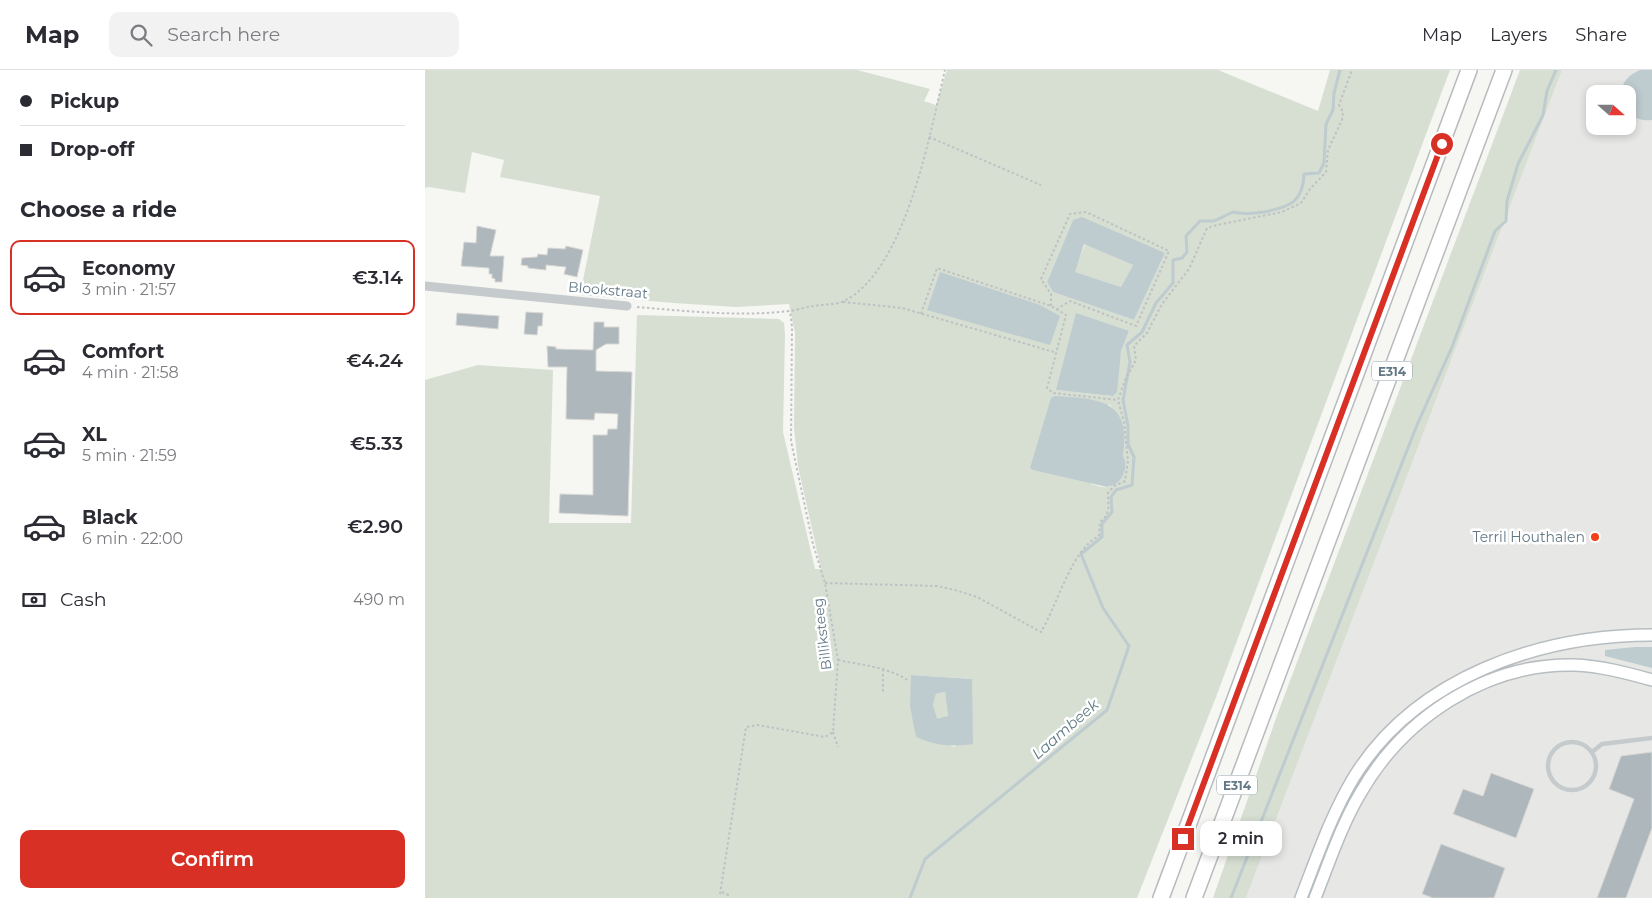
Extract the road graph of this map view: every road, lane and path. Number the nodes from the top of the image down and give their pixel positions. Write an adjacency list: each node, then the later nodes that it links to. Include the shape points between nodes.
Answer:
1 (945, 70): 5 (path)
2 (1352, 70): 15 (path, via 1339,105 1343,112 1342,120 1328,150 1322,179 1301,203 1282,212 1207,228 1189,269 1134,346 1136,360)
3 (1469, 70): 28 (highway, E314)
4 (1504, 70): 29 (highway, E314)
5 (929, 137): 6 (path); 8 (path, via 911,203 899,233 879,267 860,290)
6 (1041, 185)
7 (425, 286): 9 (street, Blookstraat)
8 (843, 302): 12 (path, Blookstraat); 13 (path, via 902,308)
9 (627, 306): 12 (path, Blookstraat, via 722,314)
10 (1051, 306): 11 (path); 11 (path, via 1051,294 1041,279 1070,214 1086,212 1169,251 1136,326 1070,302); 13 (path, via 937,268)
11 (1057, 309): 14 (path, via 1066,315)
12 (790, 311): 16 (path, Billiksteeg, via 791,441 813,544)
13 (921, 314): 14 (path)
14 (1055, 352): 15 (path, via 1047,388 1053,393)
15 (1118, 400): 16 (path, via 1128,471 1124,483 1114,486 1108,493 1109,511 1100,522 1099,536 1079,552 1041,632 977,597 937,586)
16 (825, 583): 18 (path, Billiksteeg)
17 (1652, 635): 30 (street, via 1572,643 1517,657 1441,690 1382,740 1355,776 1333,817)
18 (838, 660): 19 (path); 23 (path, Billiksteeg)
19 (883, 669): 21 (path); 22 (path)
20 (1652, 680): 31 (street, via 1590,666 1541,667 1491,679 1449,700 1406,735 1370,778 1353,807)
21 (909, 681)
22 (883, 694)
23 (833, 732): 25 (path); 27 (path, via 825,737 758,725 746,727 721,893)
24 (1652, 738): 26 (lane, via 1602,744)
25 (838, 747)
26 (1592, 752): 26 (lane, via 1596,759 1595,775 1584,787 1568,790 1553,782 1547,767 1557,746 1572,741 1587,746)
27 (727, 896)
28 (1161, 898)
29 (1194, 898)
30 (1301, 898)
31 (1315, 898)

